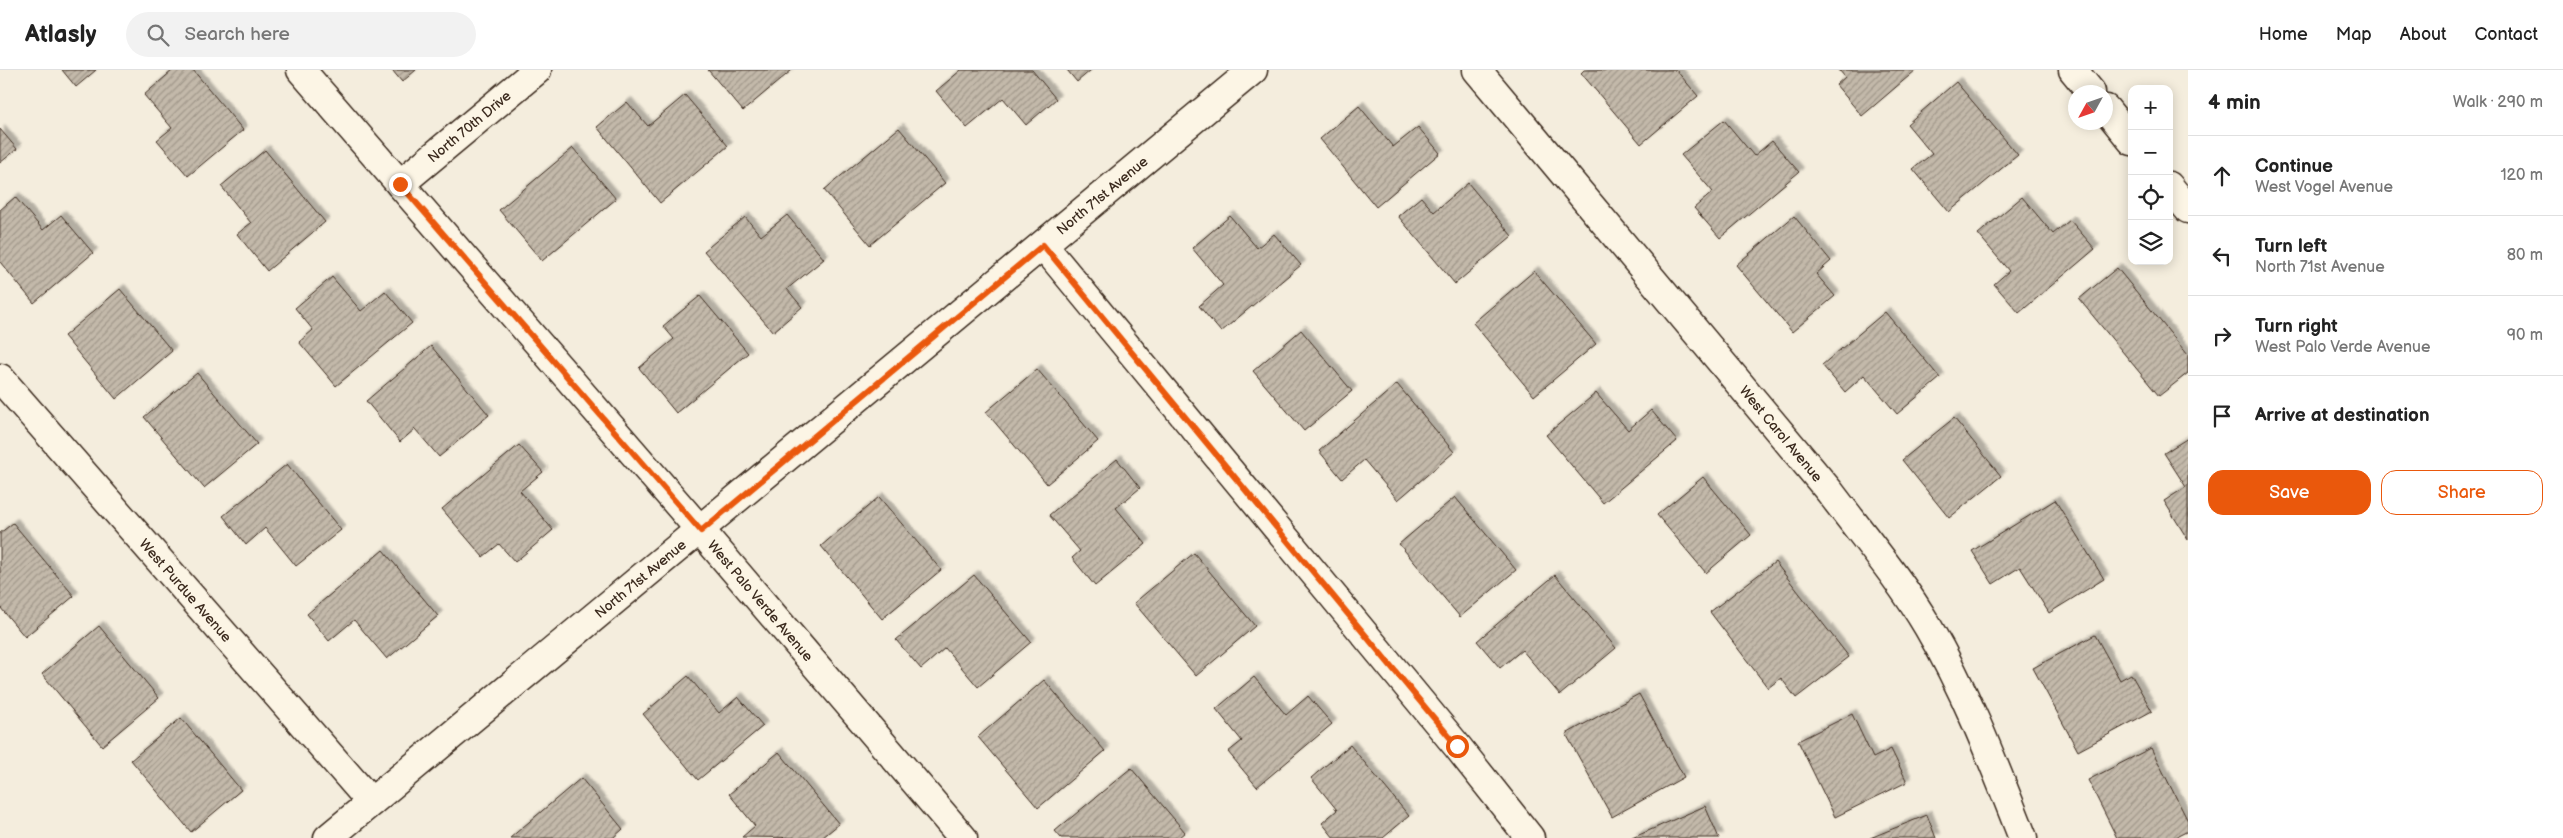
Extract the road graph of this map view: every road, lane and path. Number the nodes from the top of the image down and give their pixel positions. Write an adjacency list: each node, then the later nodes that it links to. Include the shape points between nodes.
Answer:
1 (301, 70): 9 (street, West Palo Verde Avenue)
2 (538, 70): 9 (street, North 70th Drive)
3 (1253, 70): 12 (street, North 71st Avenue)
4 (1477, 70): 19 (street, West Carol Avenue, via 1830,492 1880,557 1932,635 1972,714)
5 (2073, 70): 6 (street)
6 (2085, 85)
7 (2113, 118): 8 (street)
8 (2128, 136)
9 (400, 184): 14 (street, West Palo Verde Avenue)
10 (2173, 191): 11 (street)
11 (2188, 209)
12 (1043, 245): 14 (street, North 71st Avenue); 18 (street)
13 (0, 378): 15 (street, West Purdue Avenue)
14 (701, 531): 15 (street, North 71st Avenue); 17 (street, West Palo Verde Avenue)
15 (371, 802): 16 (street, North 71st Avenue)
16 (328, 838)
17 (963, 838)
18 (1530, 838)
19 (2023, 838)

